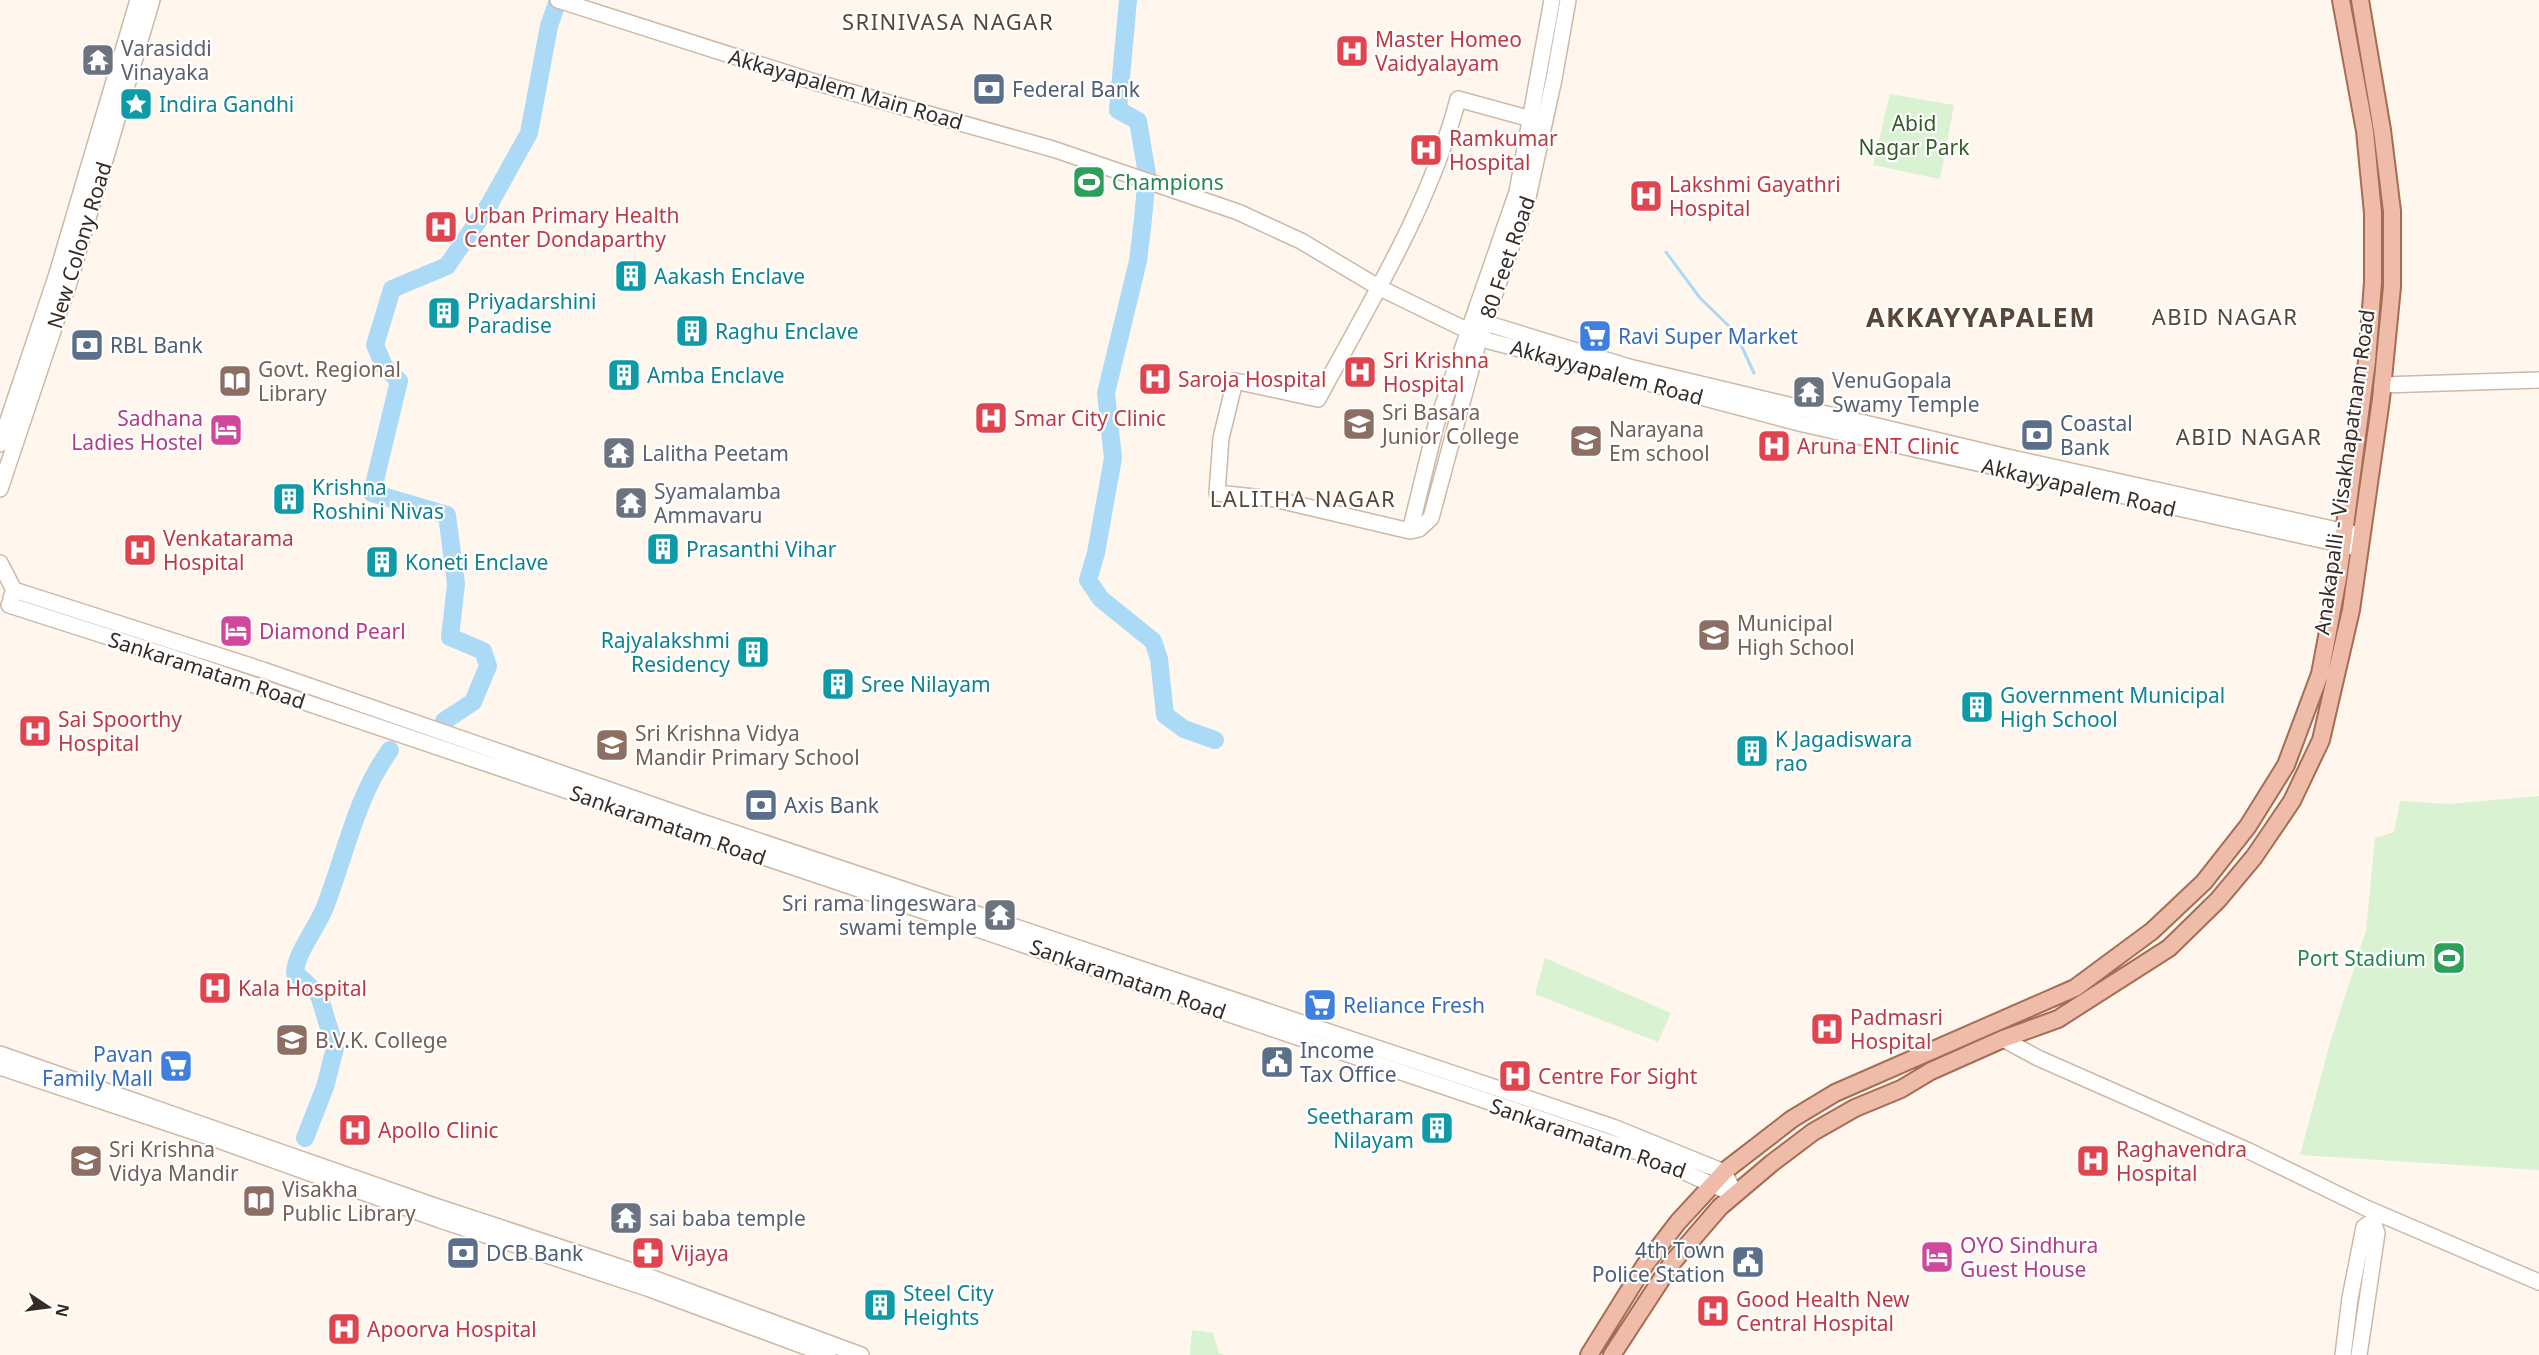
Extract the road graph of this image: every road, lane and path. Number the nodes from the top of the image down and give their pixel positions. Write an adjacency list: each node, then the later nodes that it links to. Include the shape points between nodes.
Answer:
1 (138, 0): 14 (main road, New Colony Road, via 56,277)
2 (152, 0): 15 (main road, New Colony Road, via 76,262)
3 (1552, 0): 8 (main road, 80 Feet Road)
4 (1568, 0): 11 (main road, 80 Feet Road, via 1527,202)
5 (2341, 0): 17 (main road, via 2365,131 2373,213 2367,361)
6 (2360, 0): 13 (main road, Anakapalli - Visakhapatnam Road, via 2392,211 2392,287)
7 (560, 1): 9 (main road, Akkayapalem Main Road, via 818,83 1053,149)
8 (1531, 119): 10 (main road, via 1458,99 1419,206); 11 (main road, 80 Feet Road, via 1517,192)
9 (1152, 184): 10 (main road, Akkayyapalem Road, via 1260,220)
10 (1378, 287): 11 (main road, Akkayyapalem Road); 16 (main road, via 1318,399 1235,381 1221,438 1217,494 1274,499)
11 (1475, 328): 16 (main road, via 1436,425); 16 (main road, via 1431,518 1419,529); 17 (main road, Akkayyapalem Road); 17 (main road, Akkayyapalem Road, via 1500,344 1803,424)
12 (2539, 380): 13 (main road)
13 (2382, 385): 18 (main road, Anakapalli - Visakhapatnam Road)
14 (0, 444)
15 (0, 489)
16 (1410, 531)
17 (2343, 539): 18 (main road); 25 (main road, via 2320,674 2286,765 2248,826 2204,882 2152,931 2075,988 1835,1093 1792,1119)
18 (2362, 542): 22 (main road, Anakapalli - Visakhapatnam Road, via 2351,610 2321,740 2292,801 2254,857 2218,900 2169,948 2058,1019)
19 (0, 563): 20 (main road)
20 (14, 590): 21 (main road); 25 (main road, Sankaramatam Road, via 262,670 1613,1127)
21 (5, 607): 26 (main road, Sankaramatam Road, via 168,656 1638,1152 1686,1170)
22 (2003, 1040): 27 (main road, Anakapalli - Visakhapatnam Road, via 1931,1071 1813,1132); 28 (main road, via 2249,1151)
23 (0, 1054): 31 (main road, via 650,1277)
24 (0, 1067): 30 (main road, via 646,1288)
25 (1724, 1172): 26 (main road); 27 (main road)
26 (1711, 1186): 27 (main road, Sankaramatam Road); 32 (main road, via 1645,1265)
27 (1735, 1194): 33 (main road, Anakapalli - Visakhapatnam Road, via 1672,1263)
28 (2375, 1217): 29 (main road); 34 (main road, via 2364,1227); 35 (main road, via 2377,1233)
29 (2539, 1282)
30 (828, 1355)
31 (861, 1355)
32 (1589, 1355)
33 (1612, 1355)
34 (2343, 1355)
35 (2359, 1355)

